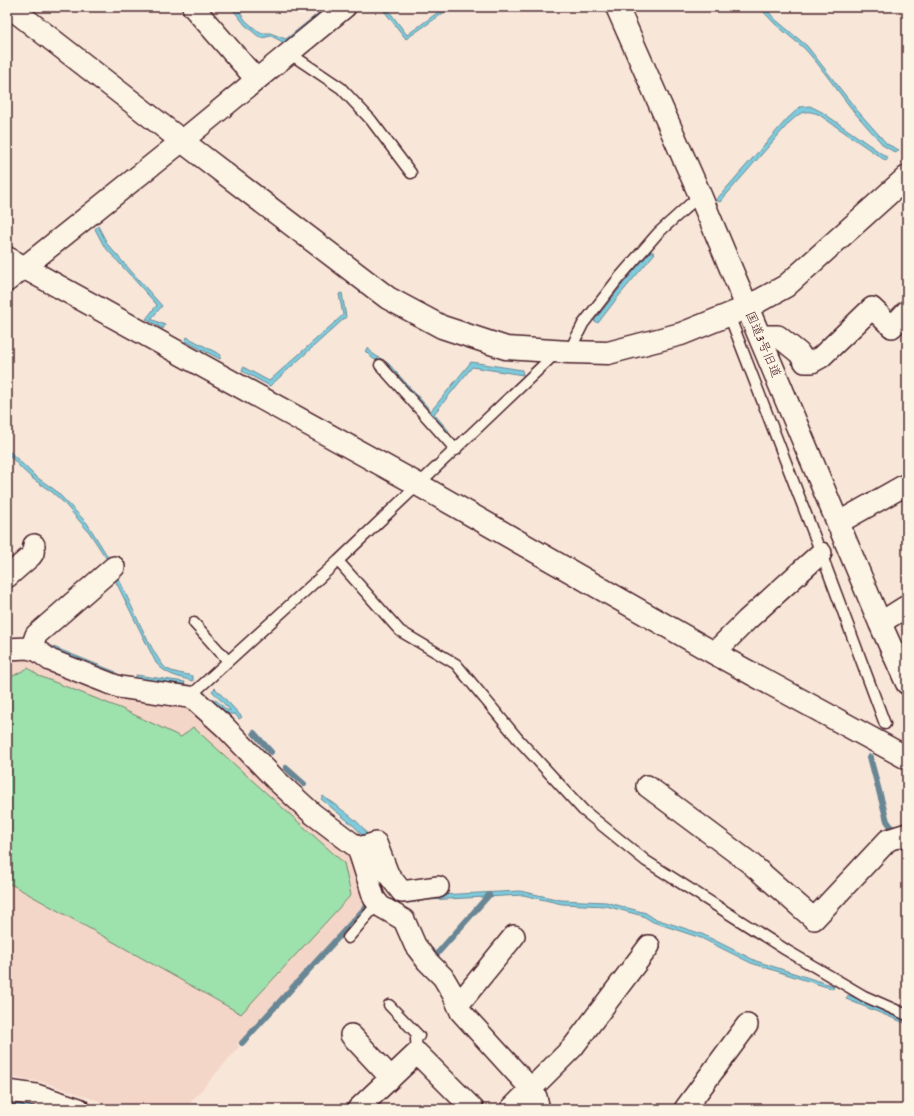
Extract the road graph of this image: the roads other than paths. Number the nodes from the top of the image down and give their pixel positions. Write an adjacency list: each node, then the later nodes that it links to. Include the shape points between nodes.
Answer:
1 (10, 7): 7 (street)
2 (193, 7): 6 (street)
3 (345, 7): 5 (street)
4 (617, 7): 10 (street, 国道3号旧道)
5 (289, 52): 6 (street); 8 (lane, via 341,88 371,120)
6 (256, 79): 7 (street)
7 (182, 141): 11 (street); 16 (street, via 388,298 442,327 506,348)
8 (411, 173)
9 (907, 177): 13 (street, via 786,286)
10 (700, 195): 13 (street, 国道3号旧道); 16 (lane, via 658,233 618,279)
11 (16, 263): 12 (street); 20 (street)
12 (7, 281)
13 (738, 311): 15 (street, 国道3号旧道); 16 (street, via 680,334 608,352); 23 (lane)
14 (907, 311): 15 (street, via 892,327 872,308 821,358 812,362 805,362 799,353 778,336)
15 (760, 336): 21 (street, 国道3号旧道)
16 (563, 352): 18 (lane)
17 (380, 365): 18 (lane)
18 (456, 450): 20 (lane)
19 (907, 484): 21 (street)
20 (418, 485): 24 (lane); 32 (street)
21 (838, 523): 28 (street, 国道3号旧道)
22 (34, 545): 26 (street, via 31,556)
23 (821, 553): 32 (street); 36 (lane)
24 (338, 561): 33 (lane); 48 (lane, via 400,631 456,664 518,739 583,810 640,857 786,950 864,996)
25 (114, 567): 31 (street, via 36,635)
26 (7, 577)
27 (907, 606): 28 (street)
28 (880, 622): 34 (street, 国道3号旧道)
29 (194, 623): 33 (lane)
30 (7, 649): 31 (street)
31 (31, 649): 35 (street, via 50,660 118,687)
32 (714, 653): 37 (street)
33 (228, 661): 35 (lane)
34 (907, 683)
35 (189, 697): 40 (street, via 225,727 276,780 314,814)
36 (885, 724)
37 (907, 758)
38 (647, 786): 39 (street, via 750,863 814,919 888,840)
39 (907, 834)
40 (358, 848): 41 (street, via 376,843 388,874 402,892); 42 (street)
41 (438, 887)
42 (378, 904): 44 (lane); 47 (street, via 404,920 415,945 443,977)
43 (514, 936): 47 (street)
44 (348, 938)
45 (649, 946): 53 (street, via 573,1047)
46 (389, 1005): 51 (lane, via 418,1036)
47 (458, 1006): 53 (street)
48 (907, 1015)
49 (747, 1025): 60 (street)
50 (351, 1035): 52 (street)
51 (417, 1053): 52 (street); 57 (street)
52 (391, 1078): 56 (street)
53 (532, 1090): 58 (street); 59 (street)
54 (7, 1091): 55 (street, via 36,1096)
55 (79, 1109)
56 (358, 1109)
57 (473, 1109)
58 (511, 1109)
59 (539, 1109)
60 (685, 1109)

